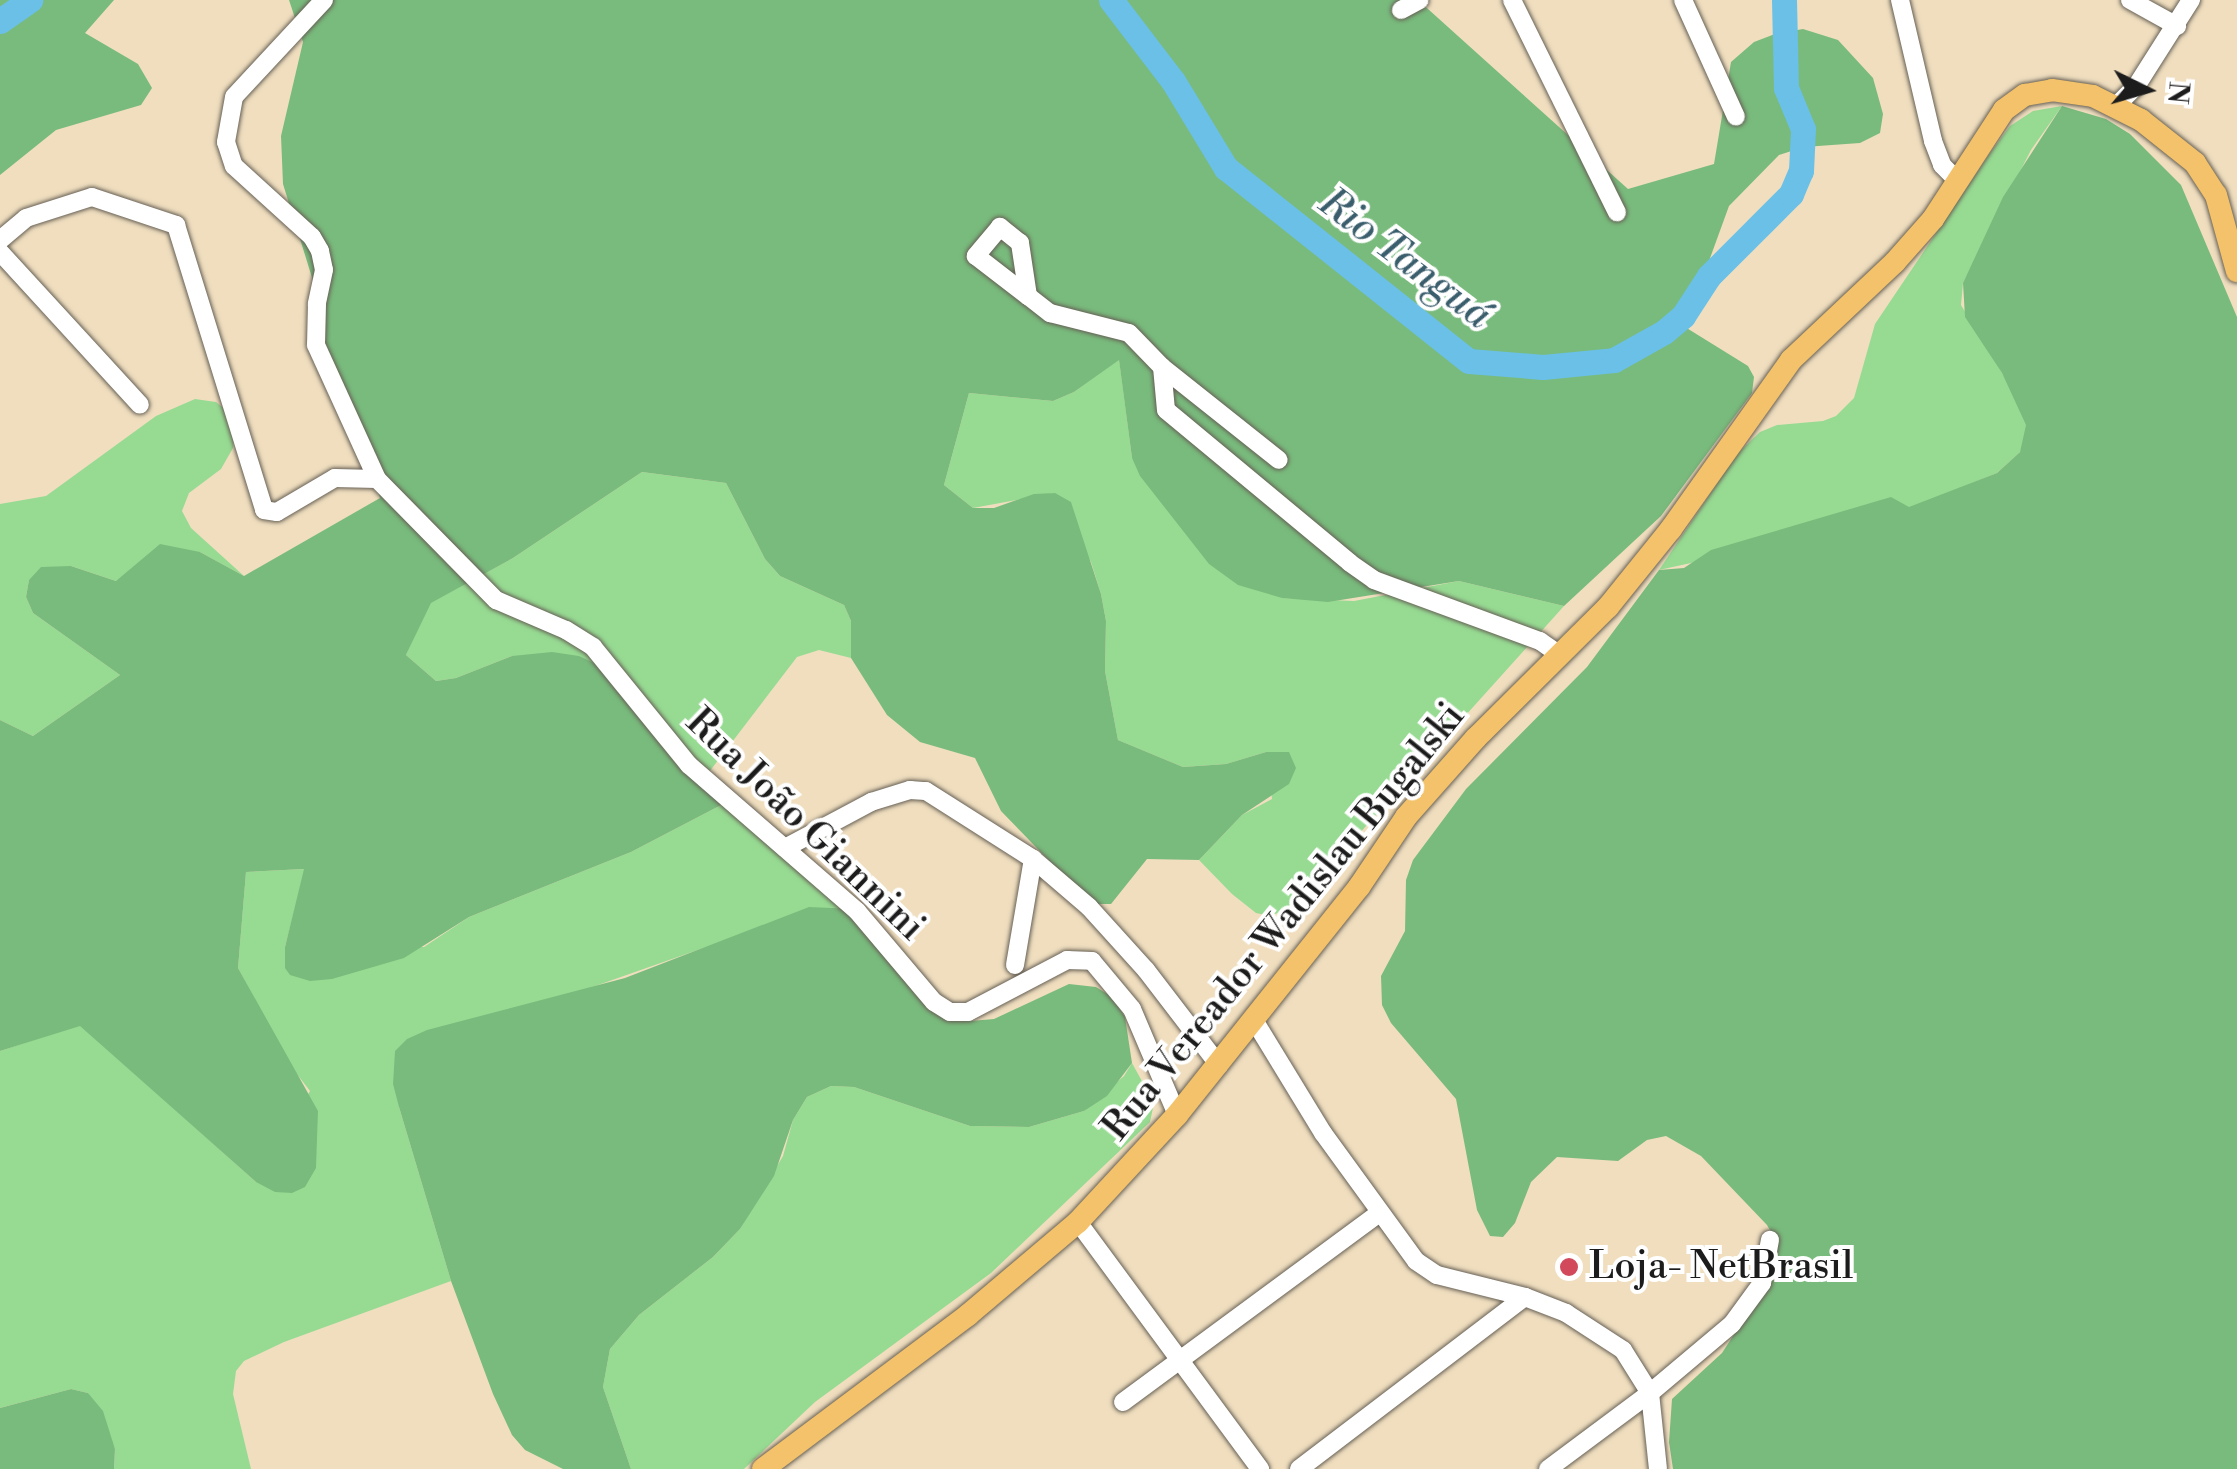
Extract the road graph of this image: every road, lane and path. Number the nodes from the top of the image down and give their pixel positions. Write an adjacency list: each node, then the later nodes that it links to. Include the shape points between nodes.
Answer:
1 (324, 0): 21 (street, Rua João Giannini, via 234,97 226,142 234,166 320,251 316,345)
2 (1420, 0): 8 (street)
3 (1512, 0): 13 (street)
4 (1683, 0): 11 (street)
5 (1900, 0): 12 (street, via 1933,141 1942,165)
6 (2130, 0): 9 (street)
7 (2191, 0): 9 (street)
8 (1401, 10)
9 (2177, 26): 10 (street)
10 (2115, 107): 12 (main road, Rua Vereador Wadislau Bugalski, via 2052,90 2025,95 2004,110); 16 (main road, Rua Vereador Wadislau Bugalski, via 2196,163 2216,195)
11 (1736, 117)
12 (1958, 181): 22 (main road, Rua Vereador Wadislau Bugalski, via 1895,262 1791,360 1670,529)
13 (1617, 212)
14 (0, 240): 21 (street, via 26,218 92,197 176,225 264,510 277,512 335,478)
15 (0, 252): 19 (street)
16 (2237, 271)
17 (1028, 296): 18 (street, via 1050,313 1129,332)
18 (1162, 368): 20 (street); 22 (street, via 1166,410 1350,563 1374,580 1540,641)
19 (140, 405)
20 (1279, 460)
21 (377, 478): 23 (street, Rua João Giannini, via 496,600 593,647 689,765)
22 (1560, 655): 26 (main road, Rua Vereador Wadislau Bugalski, via 1406,816)
23 (784, 848): 24 (street, via 871,802 910,790 944,800); 28 (street, Rua João Giannini, via 857,911 950,1012 1006,996 1067,960 1092,961 1132,1010)
24 (1034, 859): 25 (street); 27 (street, via 1146,970)
25 (1015, 965)
26 (1254, 1020): 27 (main road, Rua Vereador Wadislau Bugalski); 29 (street)
27 (1218, 1065): 28 (main road, Rua Vereador Wadislau Bugalski)
28 (1177, 1115): 30 (main road, Rua Vereador Wadislau Bugalski)
29 (1379, 1212): 32 (street, via 1416,1261 1438,1276); 33 (street)
30 (1078, 1222): 33 (street); 36 (main road, Rua Vereador Wadislau Bugalski, via 968,1315)
31 (1770, 1240): 34 (street, via 1762,1283 1750,1304)
32 (1525, 1297): 34 (street, via 1566,1313 1623,1350); 38 (street)
33 (1180, 1360): 35 (street); 37 (street)
34 (1650, 1393): 39 (street); 40 (street)
35 (1123, 1402)
36 (763, 1469)
37 (1260, 1469)
38 (1299, 1469)
39 (1548, 1469)
40 (1658, 1469)

